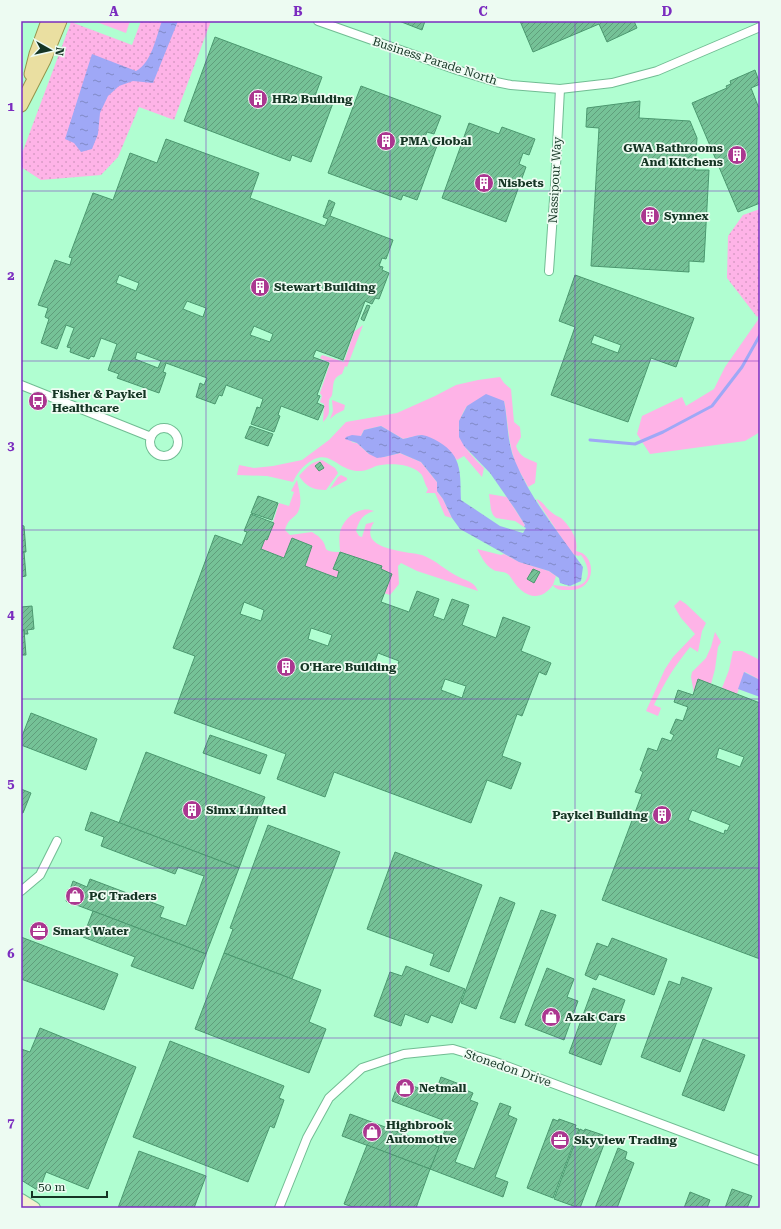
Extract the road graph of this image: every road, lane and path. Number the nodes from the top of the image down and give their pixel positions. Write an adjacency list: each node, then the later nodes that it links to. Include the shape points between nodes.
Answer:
1 (48, 21): 6 (main road)
2 (60, 21): 6 (main road, via 44,60)
3 (318, 21): 5 (street, Business Parade North, via 496,82)
4 (760, 27): 5 (street, Business Parade North, via 657,71 604,84)
5 (560, 89): 7 (street, Nassipour Way)
6 (23, 100)
7 (549, 271)
8 (21, 385): 9 (street)
9 (151, 437)
10 (57, 842): 11 (street, via 40,875)
11 (21, 891)
12 (760, 1162): 15 (street, Stonedon Drive, via 493,1061 453,1049 404,1054 362,1068 328,1098)
13 (21, 1200): 14 (main road)
14 (34, 1208)
15 (279, 1208)

